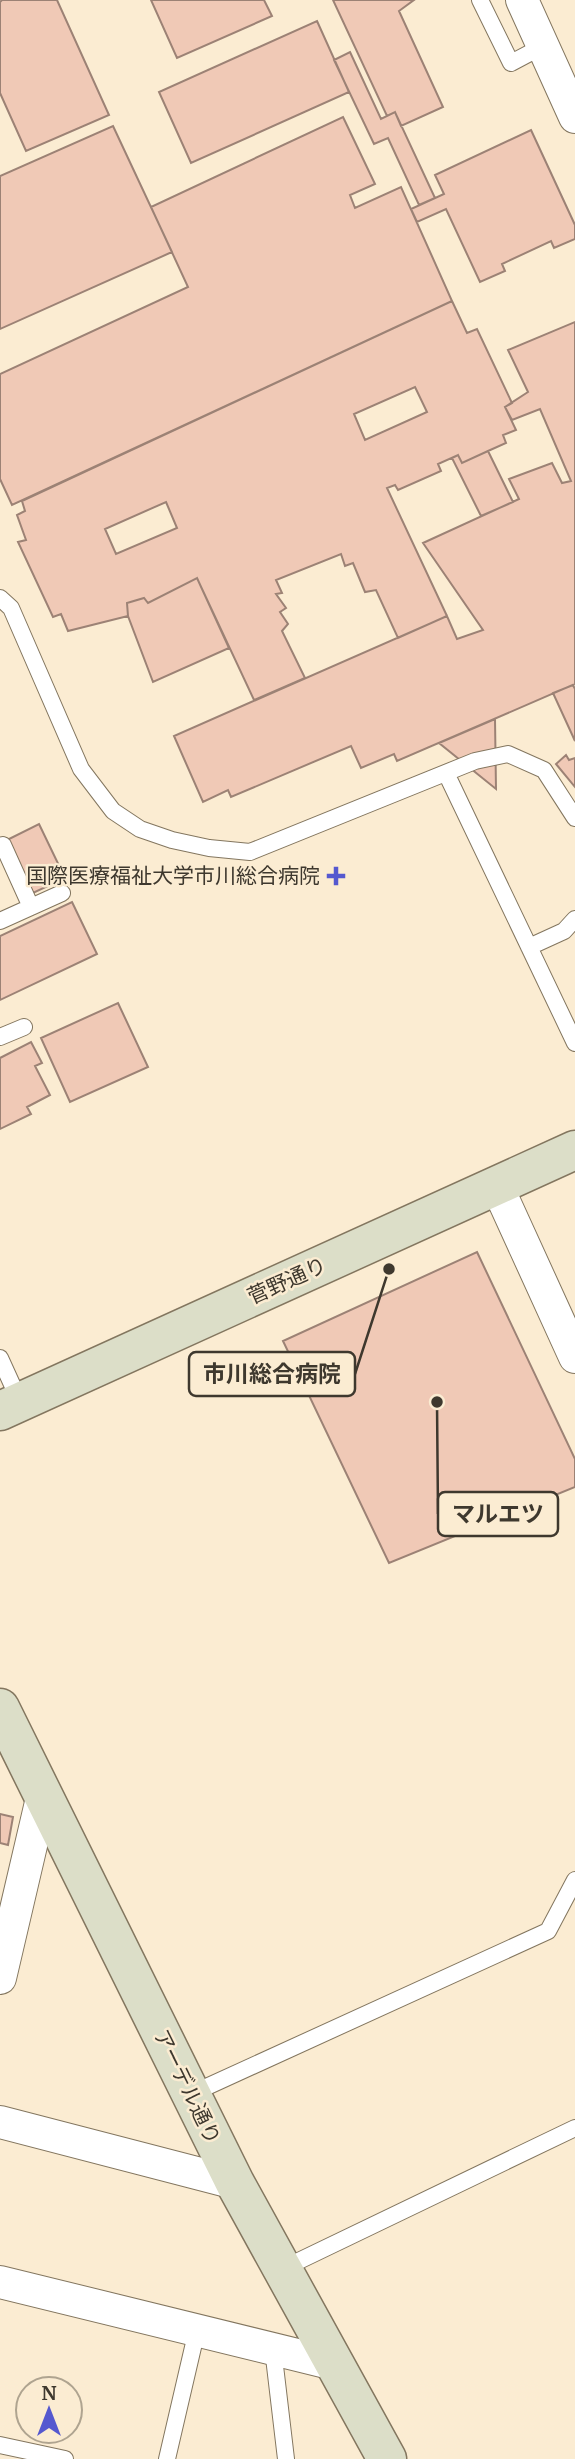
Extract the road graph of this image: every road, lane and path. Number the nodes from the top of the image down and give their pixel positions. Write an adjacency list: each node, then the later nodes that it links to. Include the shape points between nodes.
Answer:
1 (480, 0): 3 (lane, via 510,63)
2 (522, 0): 3 (street)
3 (543, 46): 4 (street)
4 (575, 117)
5 (0, 598): 6 (lane, via 11,608 81,769 113,811 140,829 209,848 250,852)
6 (446, 773): 7 (lane, via 508,754 544,770); 13 (lane)
7 (575, 818)
8 (0, 847): 10 (lane, via 3,845)
9 (62, 893): 10 (lane)
10 (31, 907): 12 (lane)
11 (575, 919): 13 (lane, via 564,931)
12 (0, 921)
13 (529, 947): 16 (lane)
14 (24, 1027): 15 (lane)
15 (0, 1037)
16 (575, 1043)
17 (575, 1150): 18 (street, 菅野通り)
18 (497, 1186): 19 (street); 21 (street, 菅野通り)
19 (575, 1357)
20 (0, 1358): 21 (lane)
21 (10, 1407)
22 (2, 1716): 23 (street, アーデル通り)
23 (43, 1794): 25 (street); 26 (street, アーデル通り)
24 (575, 1880): 26 (lane, via 548,1931)
25 (2, 1962)
26 (191, 2095): 29 (street, アーデル通り)
27 (0, 2122): 29 (street)
28 (575, 2128): 30 (lane)
29 (235, 2183): 30 (street, アーデル通り)
30 (282, 2269): 34 (street, アーデル通り)
31 (0, 2282): 32 (street)
32 (197, 2330): 33 (street); 37 (lane)
33 (273, 2349): 34 (street); 38 (lane)
34 (334, 2364): 39 (street, アーデル通り)
35 (0, 2445): 36 (lane)
36 (65, 2459)
37 (167, 2459)
38 (286, 2459)
39 (387, 2459)

